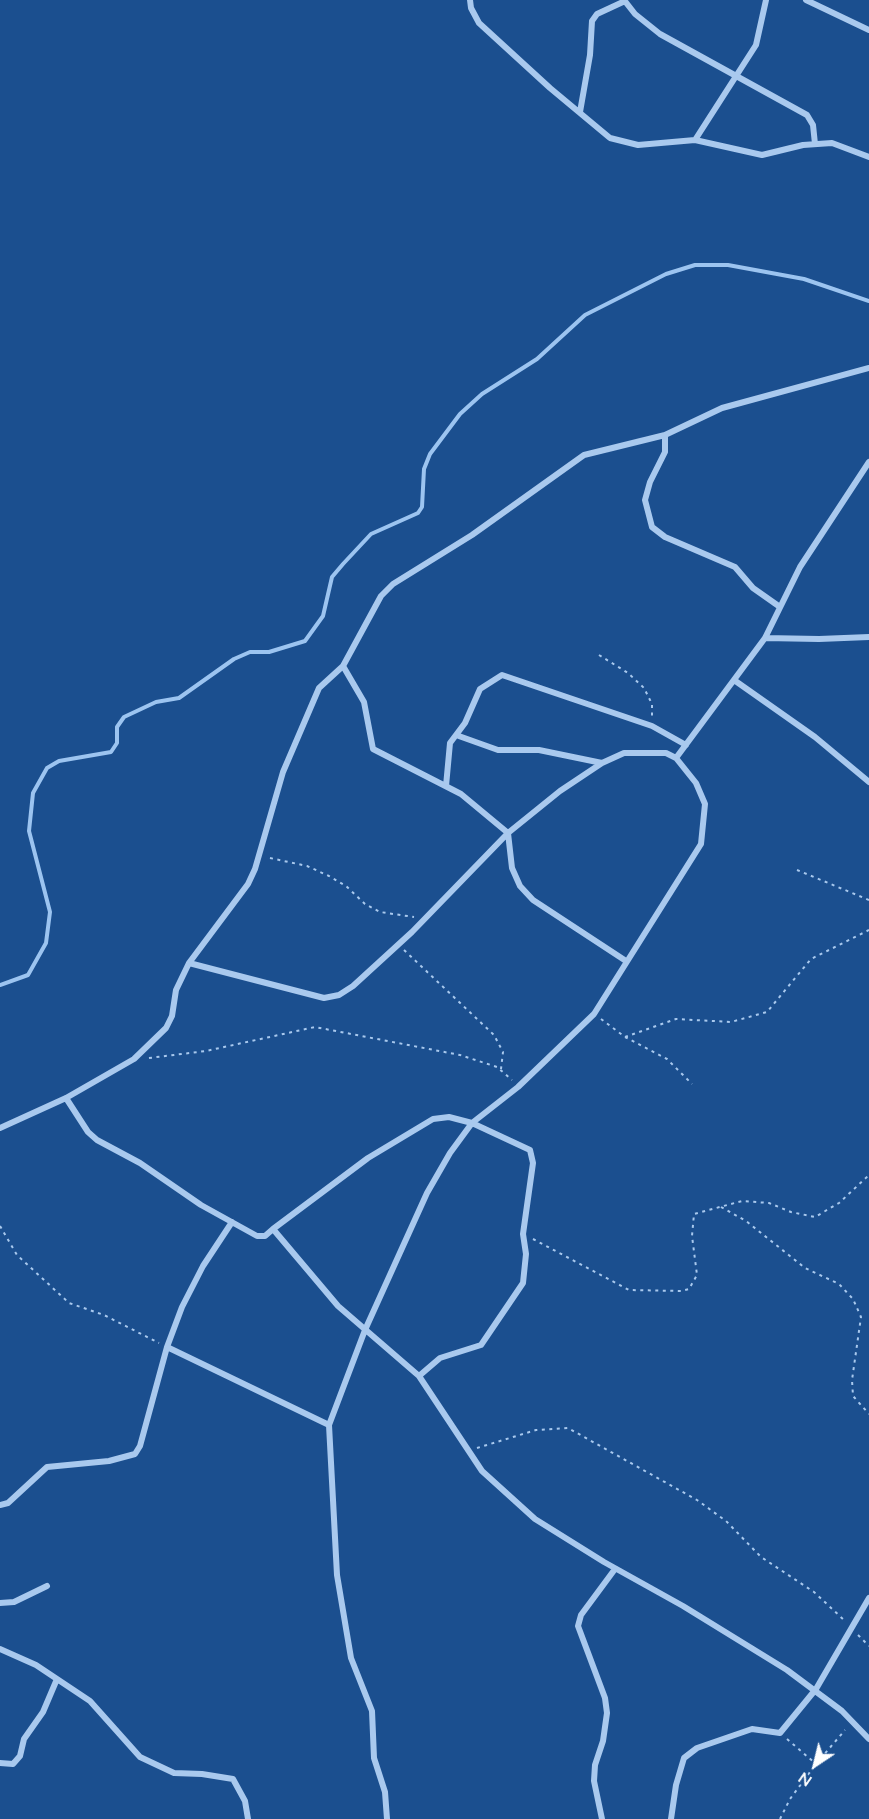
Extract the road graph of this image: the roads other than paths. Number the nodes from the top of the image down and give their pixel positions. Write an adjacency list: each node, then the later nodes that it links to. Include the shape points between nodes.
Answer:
1 (470, 0): 7 (street, via 480,22)
2 (625, 0): 6 (street, via 635,14 660,34); 7 (street, via 597,14 592,21)
3 (766, 0): 6 (street, via 756,45)
4 (806, 0): 5 (street)
5 (869, 30)
6 (737, 77): 8 (street); 9 (street, via 807,115 813,125)
7 (580, 112): 8 (street, via 610,138 624,143)
8 (695, 140): 9 (street, via 762,155)
9 (815, 144): 10 (street, via 832,143)
10 (869, 157)
11 (869, 368): 12 (street, via 722,408)
12 (665, 435): 14 (street, via 665,452 645,500 652,527 665,537 735,567 753,588); 17 (street, via 584,455 472,535 393,584 381,596)
13 (869, 462): 14 (street, via 800,567)
14 (780, 607): 16 (street)
15 (869, 637): 16 (street)
16 (765, 638): 18 (street)
17 (343, 666): 24 (street, via 364,702 373,749); 27 (street, via 315,695 283,772 260,856 248,884)
18 (734, 680): 20 (street); 23 (street, via 815,737)
19 (456, 735): 20 (street, via 480,689 502,675 652,726); 22 (street, via 498,750 539,750); 24 (street, via 448,752)
20 (686, 745): 21 (street)
21 (676, 758): 22 (street, via 641,751 624,753); 26 (street, via 696,783 705,804 701,844)
22 (602, 763): 25 (street)
23 (869, 782)
24 (446, 786): 25 (street)
25 (508, 833): 26 (street, via 512,868 520,886 533,900); 27 (street, via 398,944 339,995 324,998)
26 (626, 960): 29 (street, via 594,1014 518,1087)
27 (189, 963): 28 (street, via 176,990 166,1028 134,1059)
28 (66, 1098): 30 (street); 31 (street, via 97,1140)
29 (472, 1124): 32 (street, via 449,1117 428,1122 368,1158); 33 (street, via 427,1192); 35 (street, via 524,1145 532,1154 523,1234 523,1283 486,1340 475,1348 440,1358)
30 (0, 1128)
31 (232, 1222): 32 (street, via 257,1236 265,1236); 34 (street, via 190,1289)
32 (273, 1229): 33 (street, via 338,1306)
33 (365, 1330): 35 (street); 36 (street)
34 (167, 1347): 36 (street); 37 (street, via 135,1454 109,1461 47,1467 8,1503)
35 (419, 1376): 38 (street, via 482,1470 535,1519)
36 (329, 1425): 48 (street, via 337,1575 351,1658 372,1711 374,1758 385,1792)
37 (0, 1505)
38 (615, 1569): 44 (street); 49 (street, via 581,1615 578,1626 605,1698 604,1731 594,1781)
39 (47, 1586): 41 (street, via 14,1602)
40 (869, 1598): 44 (street)
41 (0, 1603)
42 (0, 1649): 43 (street)
43 (57, 1679): 46 (street, via 43,1712 24,1739 20,1756 13,1764); 47 (street, via 90,1701 140,1757 174,1773 233,1779 245,1801)
44 (816, 1689): 45 (street); 50 (street, via 780,1733 752,1729 697,1748 684,1758)
45 (869, 1738)
46 (0, 1763)
47 (248, 1819)
48 (387, 1819)
49 (602, 1819)
50 (671, 1819)

